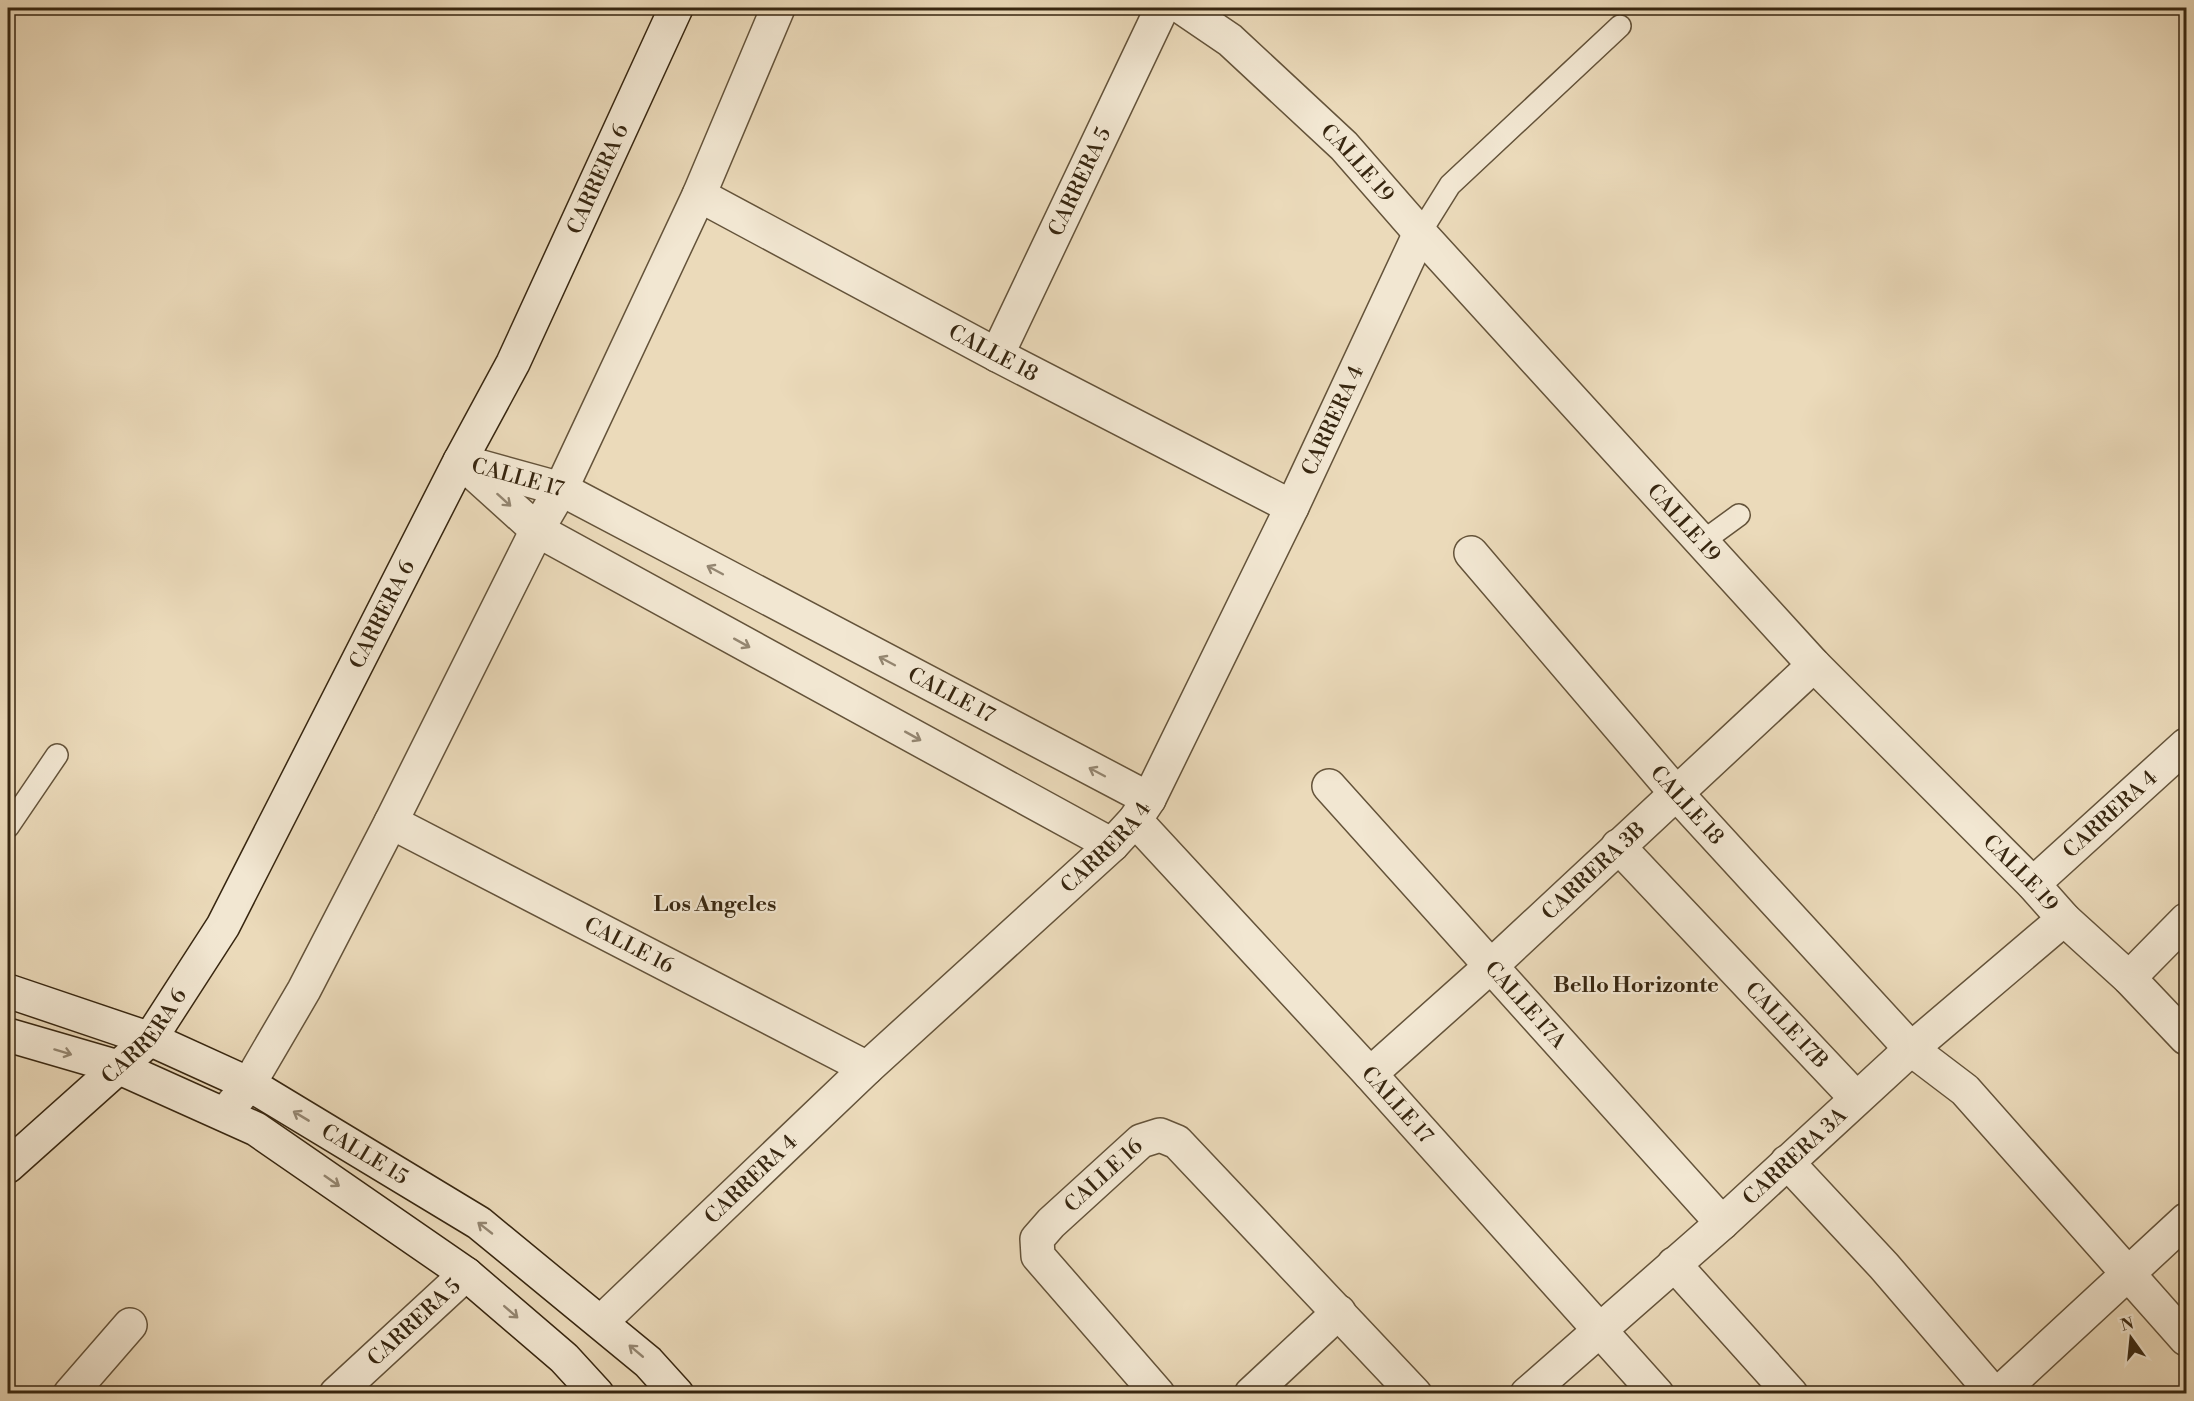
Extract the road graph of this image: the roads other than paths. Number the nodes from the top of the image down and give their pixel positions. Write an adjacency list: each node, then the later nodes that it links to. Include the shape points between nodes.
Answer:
1 (676, 8): 9 (street, CARRERA 6, via 513,363)
2 (778, 8): 6 (street)
3 (1162, 8): 8 (street, CARRERA 5)
4 (1183, 8): 7 (street, CALLE 19, via 1230,40 1344,146)
5 (1620, 26): 7 (lane, via 1450,185)
6 (699, 195): 8 (street, CALLE 18); 10 (street)
7 (1420, 233): 11 (street, CARRERA 4); 14 (street, CALLE 19)
8 (997, 355): 11 (street, CALLE 18)
9 (460, 461): 10 (street, CALLE 17); 13 (street, CALLE 17, one-way to 13); 34 (street, CARRERA 6, via 223,926)
10 (561, 489): 13 (street); 21 (street, CALLE 17, one-way to 10)
11 (1292, 507): 21 (street, CARRERA 4)
12 (1739, 515): 14 (lane)
13 (537, 530): 22 (street); 24 (street, CALLE 17, one-way to 24)
14 (1702, 542): 16 (street, CALLE 19)
15 (1471, 553): 20 (street, CALLE 18)
16 (1814, 665): 20 (street, CARRERA 3B); 26 (street, CALLE 19)
17 (2187, 745): 26 (street, CARRERA 4)
18 (57, 755): 23 (lane)
19 (1329, 786): 29 (street, CALLE 17A)
20 (1676, 793): 25 (street, CARRERA 3B); 35 (street, CALLE 18)
21 (1142, 809): 24 (street, CARRERA 4); 38 (street, CALLE 17)
22 (391, 822): 37 (street, CALLE 16); 39 (street, via 304,990)
23 (8, 827)
24 (1112, 845): 37 (street, CARRERA 4)
25 (1618, 846): 29 (street, CARRERA 3B); 40 (street, CALLE 17B)
26 (2033, 884): 27 (street, CALLE 19)
27 (2064, 919): 30 (street, CALLE 19); 35 (street, CARRERA 3A)
28 (2187, 920): 30 (street)
29 (1491, 966): 38 (street, CARRERA 3B); 45 (street, CALLE 17A)
30 (2129, 978): 33 (street, CALLE 19)
31 (8, 991): 34 (street, CALLE 15)
32 (8, 1035): 36 (street, CALLE 15, one-way to 36)
33 (2187, 1038)
34 (150, 1039): 36 (street, CARRERA 6); 39 (street, CALLE 15)
35 (1911, 1049): 40 (street, CARRERA 3A); 48 (street, CALLE 18, via 1965,1090)
36 (118, 1067): 41 (street, CALLE 15); 43 (street, CARRERA 6)
37 (867, 1068): 50 (street, CARRERA 4)
38 (1370, 1074): 52 (street, CALLE 17)
39 (249, 1084): 41 (street); 50 (street, CALLE 15, one-way to 39, via 479,1223)
40 (1856, 1098): 42 (street, CARRERA 3A)
41 (225, 1114): 47 (street, CALLE 15, one-way to 47, via 256,1129)
42 (1787, 1162): 45 (street, CARRERA 3A); 64 (street)
43 (8, 1166)
44 (2187, 1220): 48 (street)
45 (1722, 1222): 46 (street, CARRERA 3A)
46 (1674, 1264): 52 (street, CARRERA 3A); 63 (street)
47 (466, 1274): 55 (street, CARRERA 5); 56 (street, CALLE 15, one-way to 56, via 564,1358)
48 (2127, 1274): 53 (street, CALLE 18); 64 (street)
49 (1339, 1312): 58 (street, CALLE 16, via 1177,1142 1160,1135 1141,1141 1051,1223 1037,1239 1038,1256); 59 (street); 60 (street, CALLE 16)
50 (601, 1322): 57 (street, CALLE 15, one-way to 50, via 648,1362)
51 (130, 1325): 54 (street)
52 (1599, 1330): 61 (street, CARRERA 3A); 62 (street, CALLE 17)
53 (2187, 1339)
54 (70, 1394)
55 (336, 1394)
56 (597, 1394)
57 (677, 1394)
58 (1158, 1394)
59 (1251, 1394)
60 (1415, 1394)
61 (1527, 1394)
62 (1657, 1394)
63 (1791, 1394)
64 (1996, 1394)

